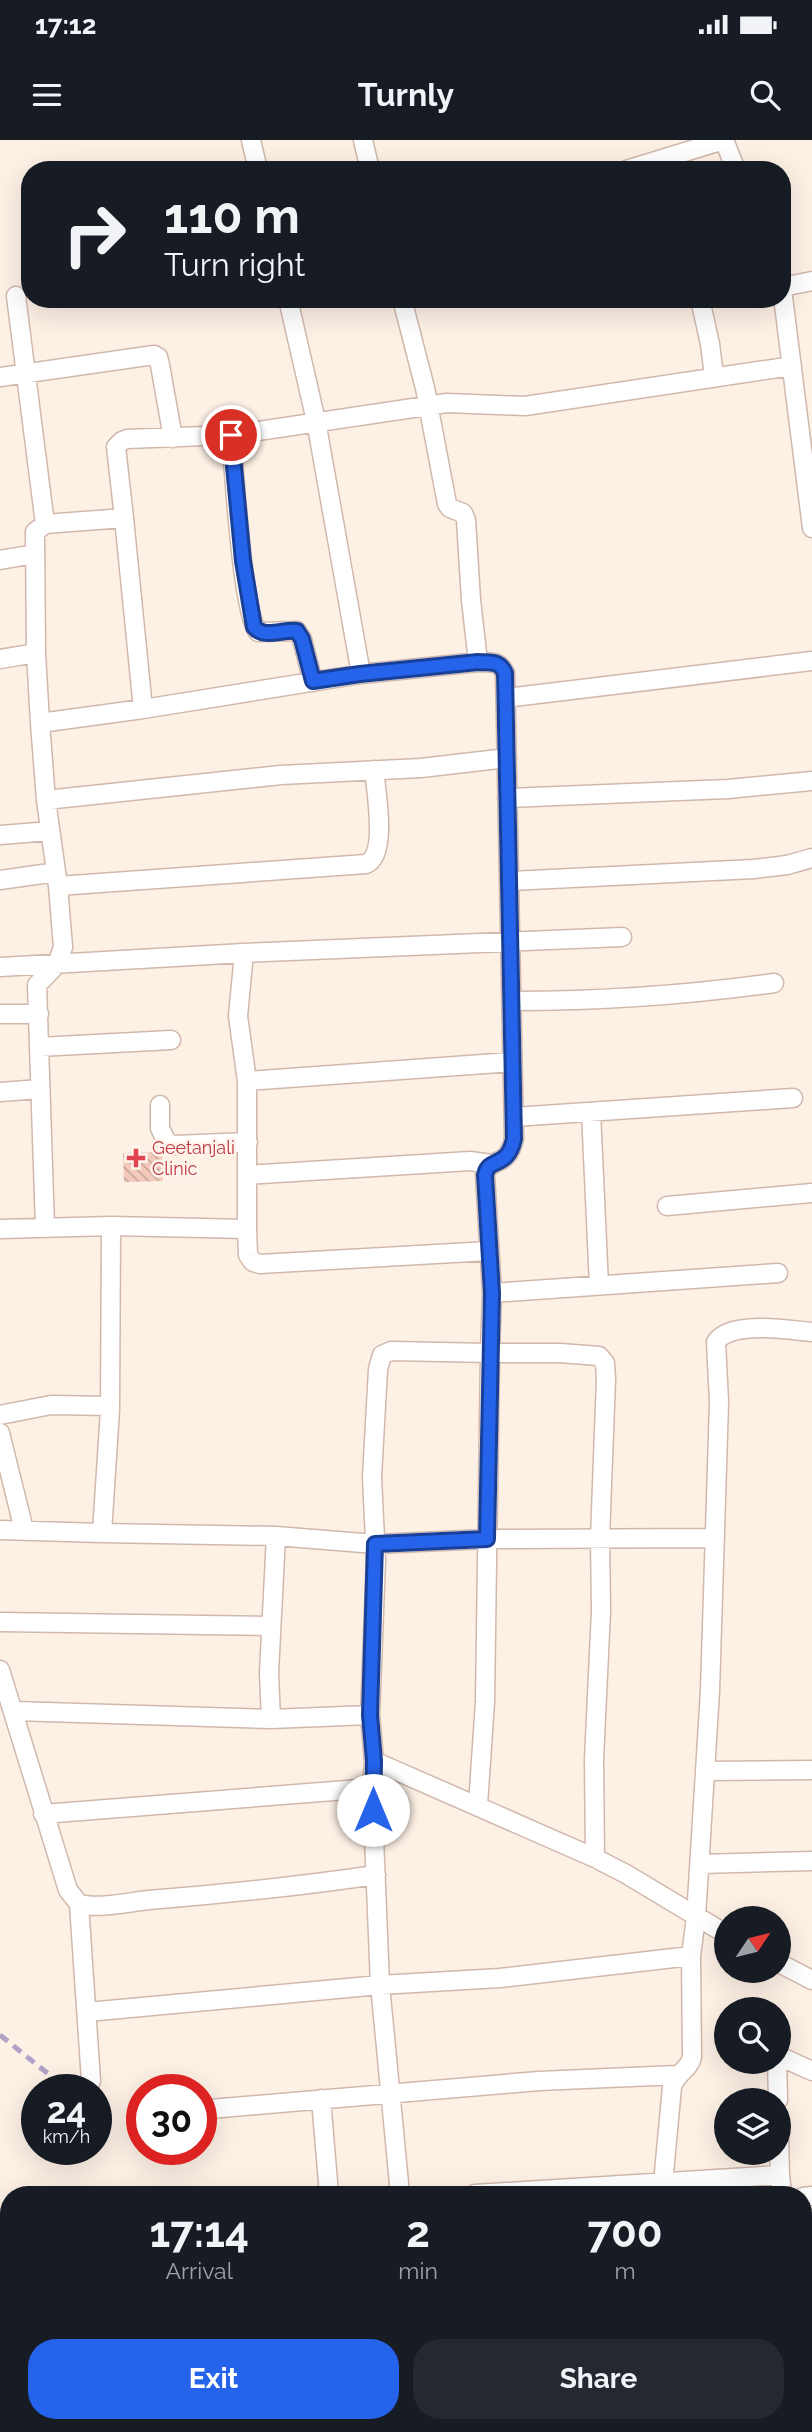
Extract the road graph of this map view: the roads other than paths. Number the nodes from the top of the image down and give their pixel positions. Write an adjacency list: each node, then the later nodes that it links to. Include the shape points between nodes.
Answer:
1 (251, 140): 4 (street)
2 (363, 140): 5 (street)
3 (724, 140): 6 (street); 7 (street)
4 (256, 161)
5 (368, 161)
6 (667, 161)
7 (732, 161)
8 (812, 281): 9 (street)
9 (791, 286)
10 (16, 296): 16 (street)
11 (290, 308): 20 (street)
12 (404, 308): 19 (street)
13 (702, 308): 17 (street)
14 (785, 308): 15 (street)
15 (792, 366): 17 (street); 23 (street)
16 (27, 373): 18 (street); 22 (street, via 154,355 160,365); 25 (street)
17 (714, 376): 19 (street, via 525,407)
18 (0, 377)
19 (427, 406): 20 (street); 32 (street, via 447,504 466,520)
20 (316, 421): 21 (street); 33 (street)
21 (231, 435): 22 (street); 34 (street, via 254,627 264,633 297,631)
22 (173, 438): 24 (street, via 127,439 116,447)
23 (808, 472): 26 (street)
24 (124, 518): 25 (street); 36 (street)
25 (45, 524): 27 (street, via 35,532)
26 (812, 528)
27 (35, 554): 28 (street); 29 (street)
28 (0, 560)
29 (36, 653): 30 (street); 37 (street)
30 (0, 659)
31 (812, 661): 35 (street)
32 (478, 662): 33 (street); 35 (street, via 500,664)
33 (360, 674): 34 (street)
34 (313, 681): 36 (street)
35 (506, 698): 38 (street)
36 (143, 709): 37 (street)
37 (40, 723): 42 (street)
38 (507, 758): 39 (street); 41 (street)
39 (374, 770): 42 (street); 46 (street, via 377,855 366,864)
40 (812, 781): 41 (street)
41 (507, 798): 48 (street)
42 (46, 800): 43 (street)
43 (50, 831): 44 (street); 46 (street)
44 (0, 835)
45 (812, 858): 48 (street, via 754,869)
46 (57, 879): 47 (street); 52 (street, via 64,947)
47 (0, 880)
48 (511, 881): 50 (street)
49 (622, 937): 50 (street)
50 (512, 941): 51 (street); 55 (street)
51 (244, 953): 52 (street); 61 (street, via 238,1016)
52 (57, 964): 53 (street); 57 (street, via 37,985)
53 (0, 967)
54 (774, 983): 55 (street, via 652,997)
55 (513, 1001): 60 (street)
56 (0, 1014): 57 (street)
57 (39, 1014): 59 (street)
58 (172, 1040): 59 (street)
59 (39, 1047): 62 (street)
60 (512, 1062): 61 (street); 67 (street)
61 (247, 1081): 68 (street)
62 (40, 1088): 63 (street); 75 (street)
63 (0, 1092)
64 (793, 1098): 66 (street)
65 (160, 1105): 68 (street, via 160,1128 167,1143)
66 (591, 1112): 67 (street); 79 (street)
67 (514, 1117): 69 (street, via 512,1148 502,1161)
68 (248, 1142): 70 (street)
69 (491, 1164): 70 (street, via 470,1161); 77 (street, via 485,1175)
70 (247, 1175): 76 (street)
71 (812, 1193): 72 (street)
72 (667, 1206)
73 (111, 1226): 75 (street); 76 (street); 83 (street)
74 (0, 1228): 75 (street)
75 (44, 1228)
76 (247, 1229): 77 (street, via 250,1259 260,1264)
77 (489, 1251): 80 (street)
78 (778, 1273): 79 (street)
79 (599, 1285): 80 (street)
80 (492, 1293): 82 (street)
81 (812, 1332): 91 (street, via 734,1330 716,1342)
82 (489, 1353): 90 (street, via 589,1354 603,1359); 92 (street); 93 (street, via 391,1351 380,1359 372,1477)
83 (110, 1406): 84 (street, via 51,1405); 88 (street)
84 (0, 1415)
85 (0, 1433): 87 (street)
86 (0, 1530): 87 (street)
87 (24, 1530): 88 (street)
88 (102, 1533): 89 (street)
89 (276, 1536): 93 (street); 95 (street)
90 (600, 1538): 91 (street); 92 (street); 106 (street)
91 (715, 1538): 102 (street)
92 (487, 1539): 93 (street); 104 (street, via 485,1702)
93 (375, 1544): 98 (street)
94 (0, 1622): 95 (street)
95 (270, 1626): 99 (street)
96 (0, 1670): 97 (street)
97 (14, 1711): 99 (street); 105 (street)
98 (370, 1715): 99 (street); 100 (street)
99 (271, 1719)
100 (374, 1761): 103 (street); 104 (street)
101 (812, 1770): 102 (street)
102 (706, 1771): 108 (street)
103 (372, 1788): 105 (street); 109 (street)
104 (478, 1805): 106 (street)
105 (43, 1814): 110 (street, via 68,1890)
106 (594, 1858): 111 (street)
107 (812, 1861): 108 (street)
108 (700, 1864): 111 (street)
109 (376, 1875): 110 (street); 116 (street)
110 (79, 1904): 117 (street)
111 (696, 1917): 112 (street); 113 (street)
112 (714, 1927)
113 (691, 1956): 116 (street, via 500,1979); 121 (street, via 692,2057)
114 (791, 1969): 115 (street)
115 (812, 1980)
116 (380, 1985): 117 (street); 122 (street)
117 (87, 2012): 120 (street)
118 (791, 2061): 119 (street)
119 (812, 2071)
120 (91, 2074)
121 (677, 2076): 122 (street); 129 (street, via 672,2087)
122 (392, 2093): 123 (street); 128 (street)
123 (321, 2099): 124 (street); 127 (street)
124 (217, 2108)
125 (780, 2165): 126 (street)
126 (780, 2175): 130 (street); 131 (street)
127 (327, 2186)
128 (399, 2186)
129 (663, 2186)
130 (681, 2186)
131 (781, 2186)

